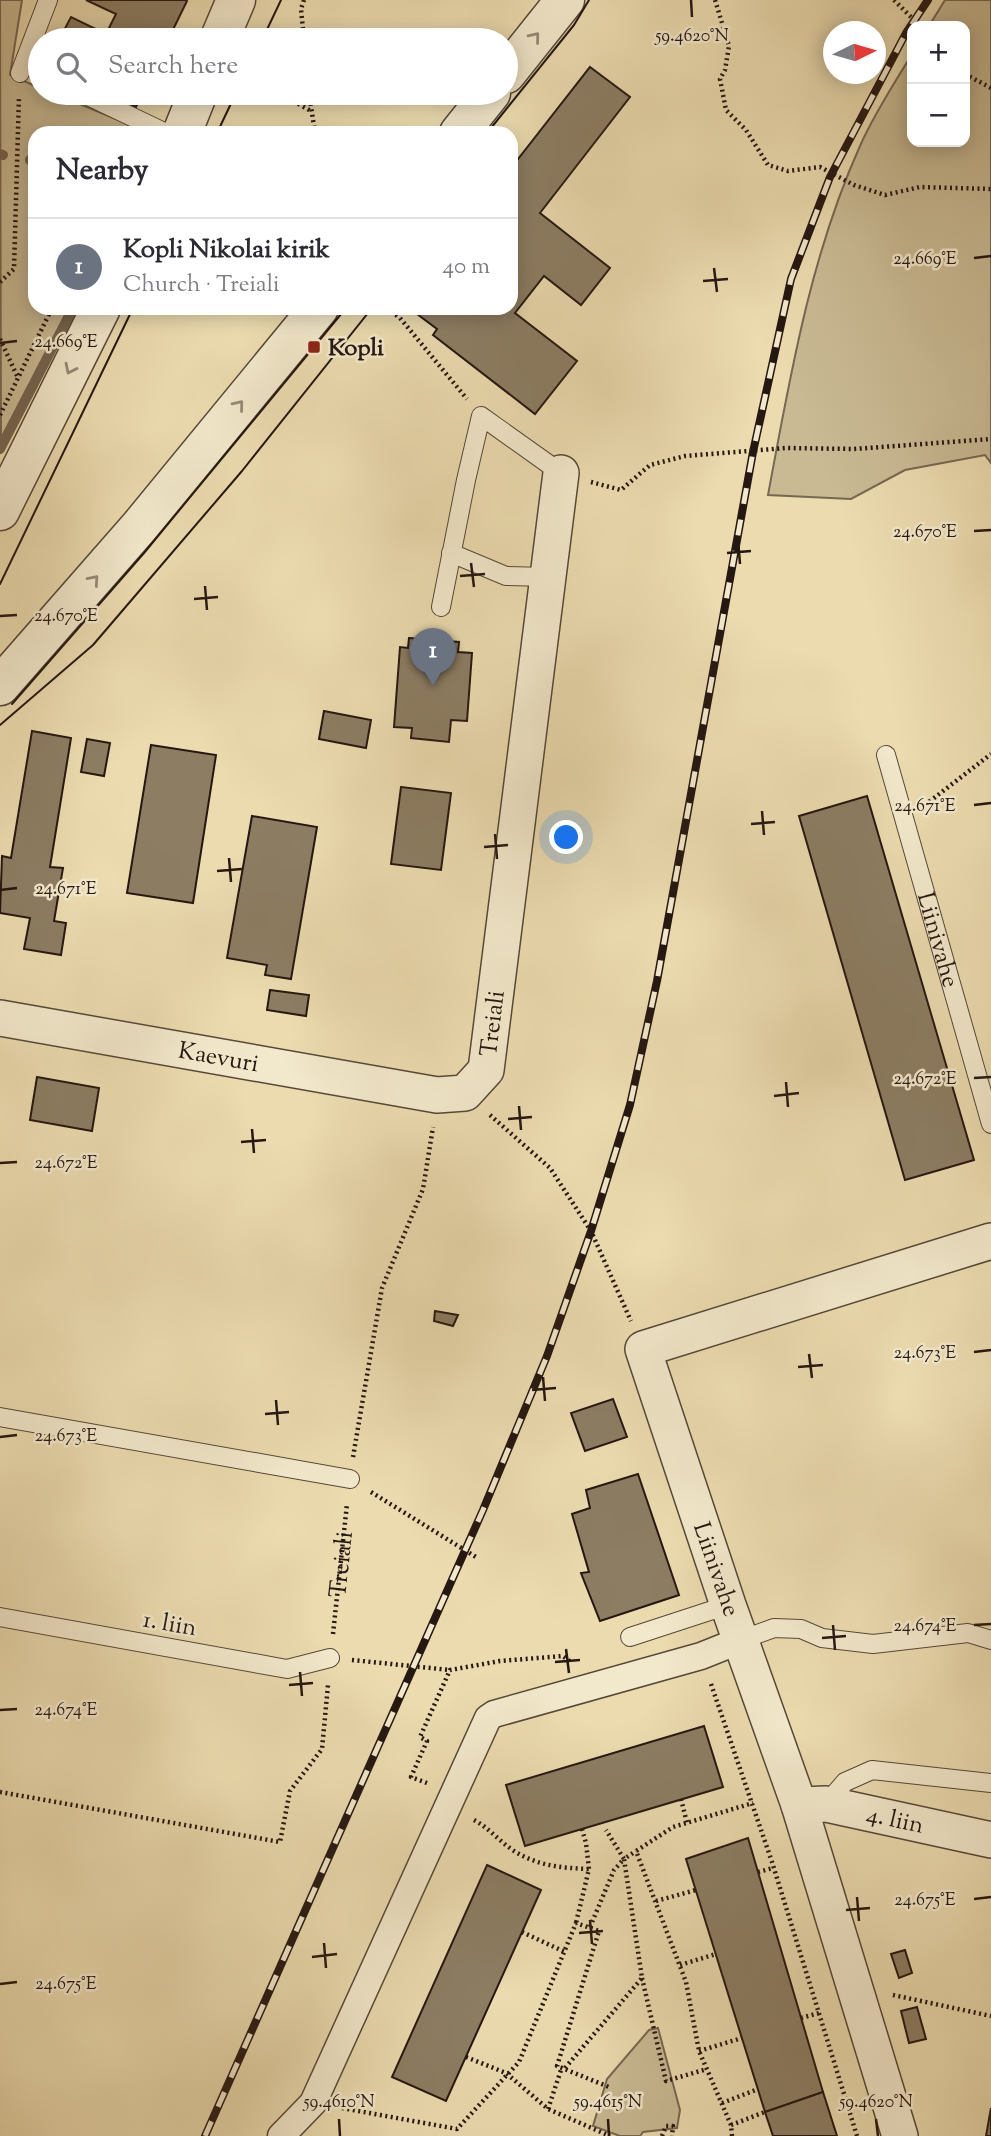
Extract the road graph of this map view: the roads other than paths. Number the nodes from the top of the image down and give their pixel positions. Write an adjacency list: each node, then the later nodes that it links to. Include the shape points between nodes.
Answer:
1 (48, 0): 4 (lane)
2 (236, 0): 5 (street)
3 (565, 0): 7 (street, one-way to 3)
4 (37, 28)
5 (224, 28)
6 (28, 52): 8 (lane)
7 (518, 59)
8 (20, 73)
9 (107, 105): 12 (lane)
10 (193, 105): 13 (street)
11 (481, 105): 14 (street)
12 (151, 126)
13 (185, 126)
14 (465, 126)
15 (98, 315): 18 (street, one-way to 18)
16 (313, 315): 22 (street, one-way to 16, via 141,526)
17 (561, 473): 19 (lane, via 481,415); 20 (street, Treiali)
18 (0, 511)
19 (451, 553): 20 (lane, via 506,576); 21 (lane)
20 (547, 577): 25 (street, Treiali, via 486,1070)
21 (441, 607)
22 (0, 686)
23 (886, 755): 26 (lane, Liinivahe)
24 (0, 1018): 25 (street, Kaevuri)
25 (451, 1094)
26 (991, 1124)
27 (991, 1241): 30 (street, Liinivahe, via 643,1349)
28 (0, 1417): 29 (lane)
29 (349, 1479)
30 (728, 1605): 32 (lane); 33 (street, Liinivahe)
31 (0, 1617): 35 (lane, 1. liin, via 287,1669)
32 (631, 1637)
33 (741, 1640): 34 (lane, via 774,1628 873,1644 968,1633); 37 (street, Liinivahe); 39 (street, via 701,1656 488,1718 313,2103)
34 (991, 1640)
35 (330, 1658)
36 (991, 1783): 37 (lane, via 872,1770)
37 (812, 1804): 38 (street, 4. liin); 40 (street, Liinivahe)
38 (991, 1840)
39 (281, 2136)
40 (900, 2136)

